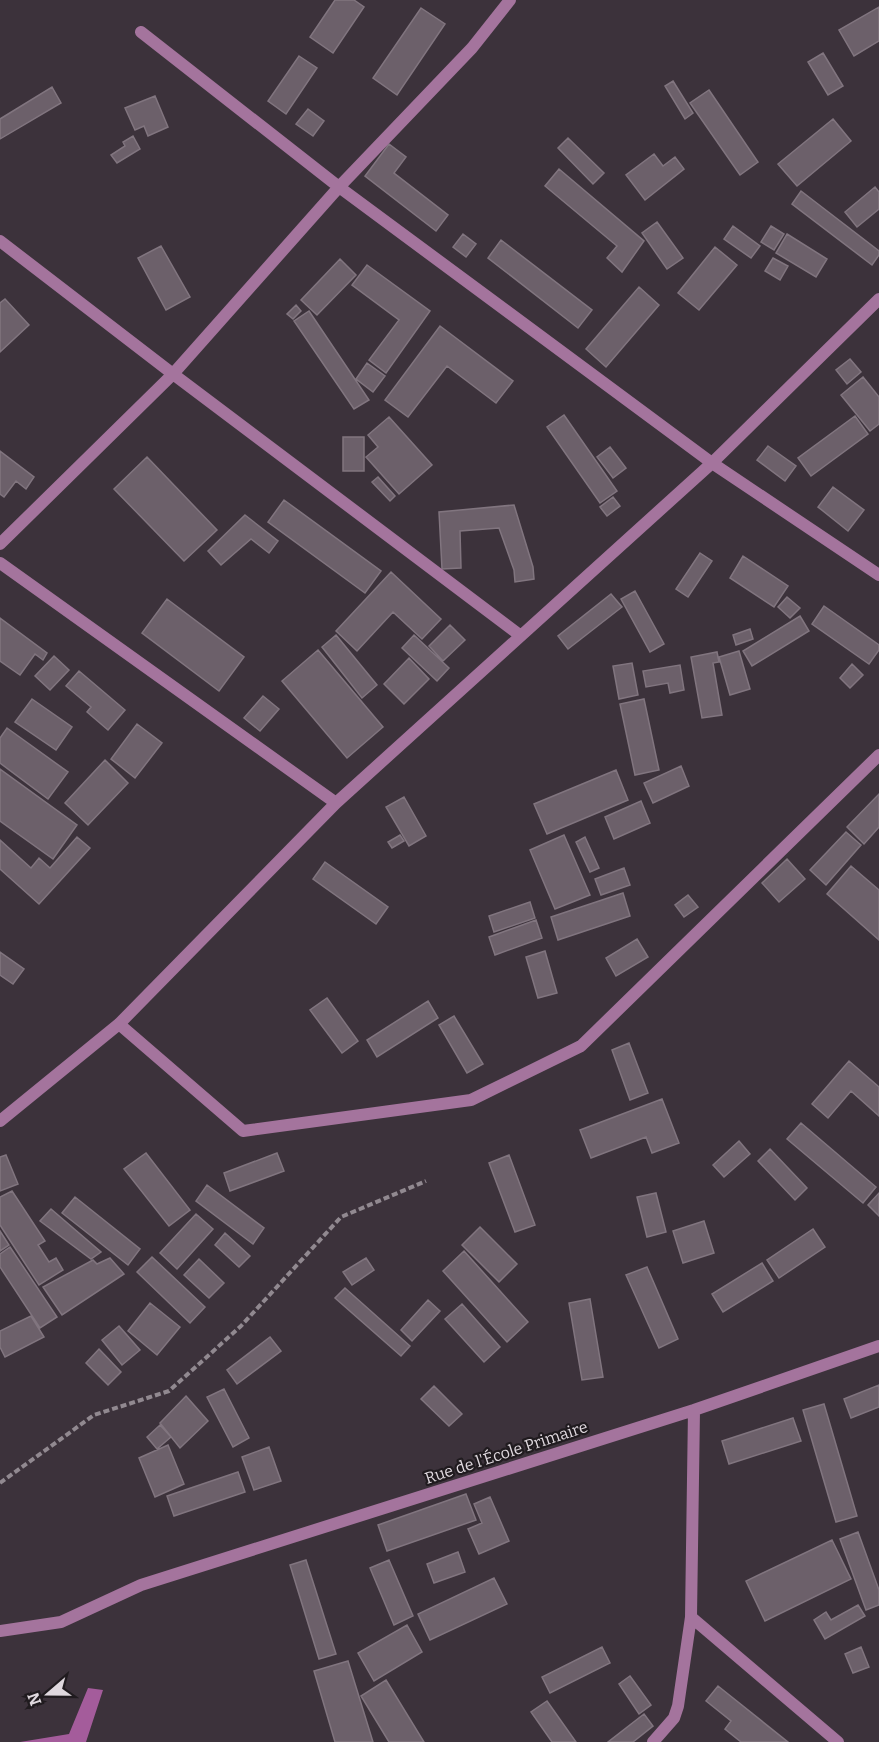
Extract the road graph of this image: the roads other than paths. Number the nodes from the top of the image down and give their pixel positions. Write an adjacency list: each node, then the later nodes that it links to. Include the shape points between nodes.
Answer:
1 (510, 0): 3 (street, via 472,48)
2 (141, 32): 3 (street)
3 (339, 186): 6 (street); 7 (street)
4 (0, 241): 6 (street)
5 (879, 299): 7 (street)
6 (173, 374): 8 (street); 11 (street)
7 (712, 463): 10 (street); 11 (street)
8 (0, 544)
9 (0, 562): 13 (street)
10 (879, 575)
11 (521, 636): 13 (street)
12 (879, 755): 14 (street, via 581,1046 471,1100 243,1131)
13 (336, 803): 14 (street)
14 (119, 1024): 15 (street)
15 (0, 1121)
16 (879, 1346): 17 (street, Rue de l'École Primaire)
17 (694, 1410): 18 (street); 19 (street, Rue de l'École Primaire, via 141,1585 61,1622)
18 (691, 1617): 20 (street, via 678,1706 674,1718); 21 (street)
19 (0, 1630)
20 (653, 1742)
21 (838, 1742)

